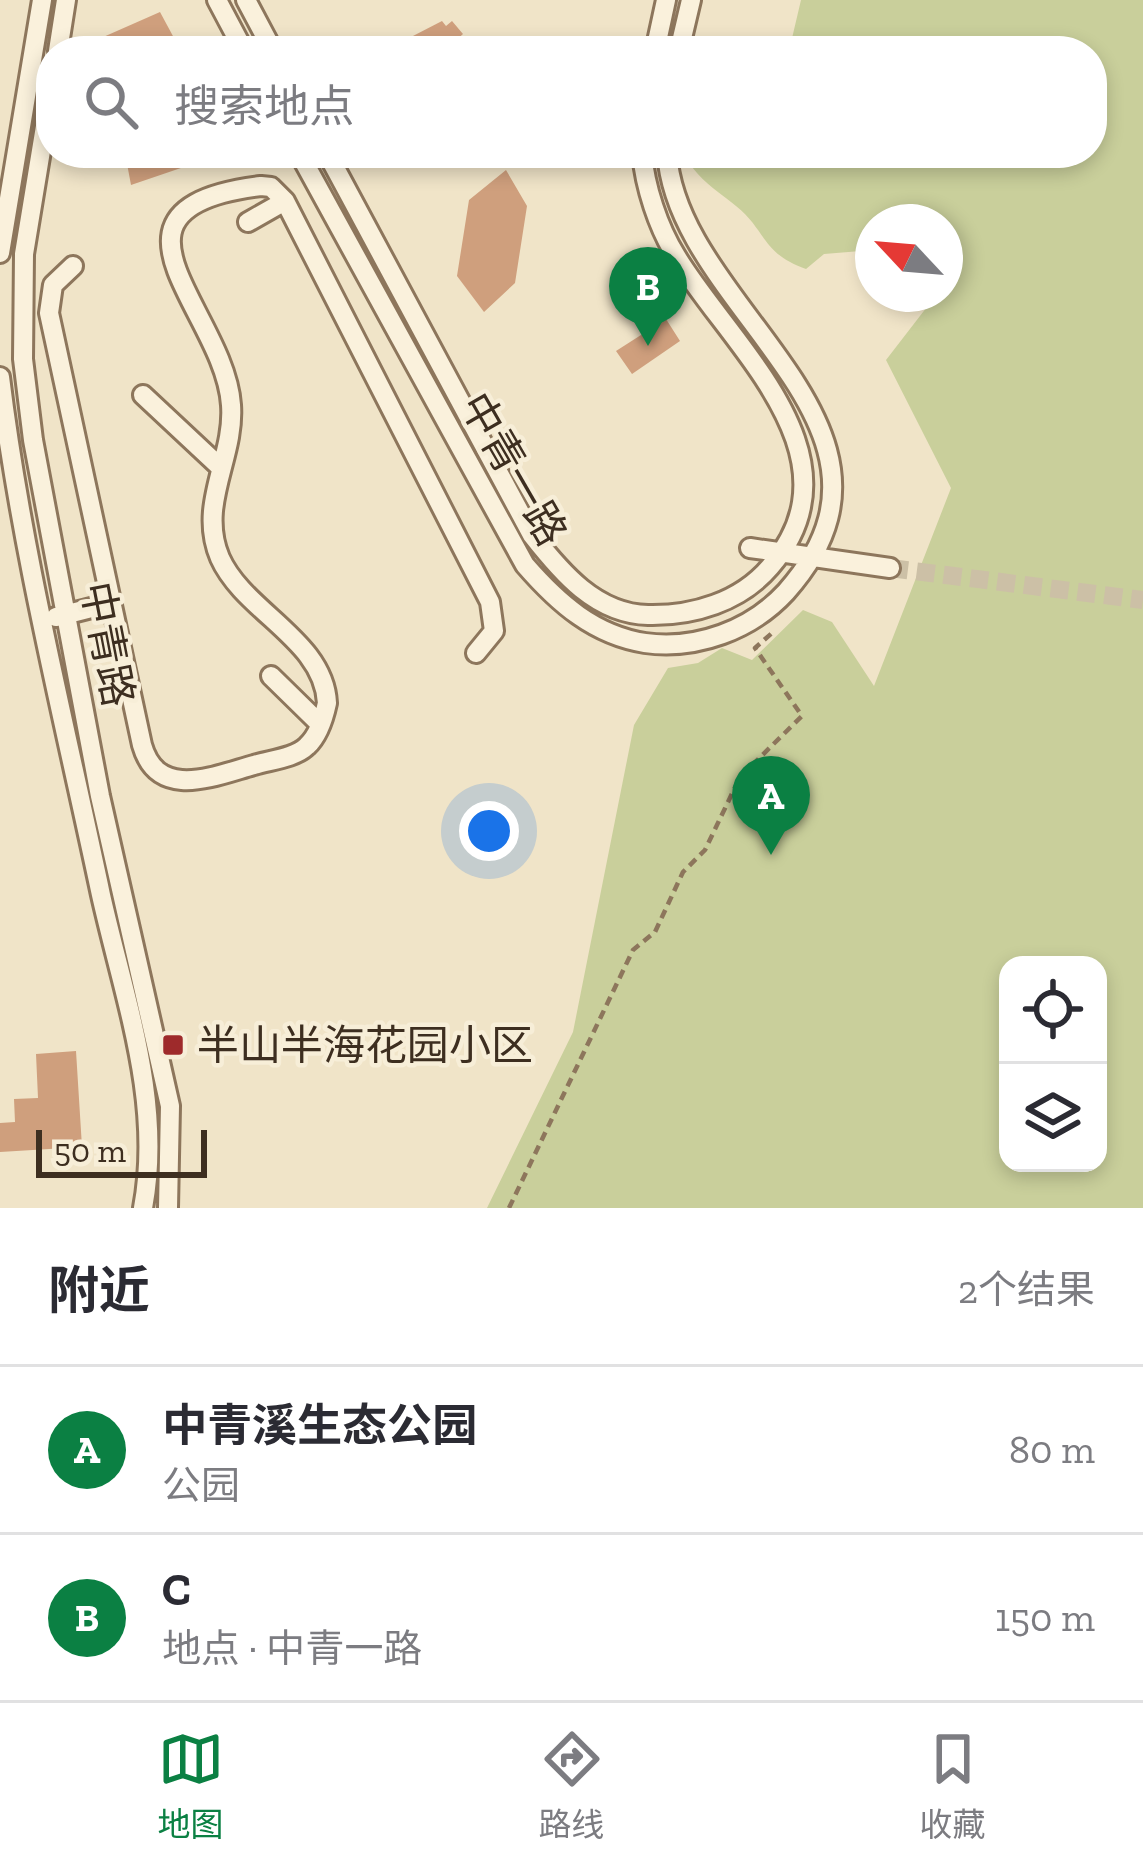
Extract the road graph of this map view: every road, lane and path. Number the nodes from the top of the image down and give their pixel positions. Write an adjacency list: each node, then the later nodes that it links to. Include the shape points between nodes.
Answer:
1 (42, 0): 7 (street)
2 (66, 0): 9 (street)
3 (217, 0): 10 (street)
4 (245, 0): 11 (street)
5 (666, 0): 12 (street)
6 (691, 0): 13 (street)
7 (36, 36)
8 (36, 36): 21 (street)
9 (60, 36)
10 (236, 36)
11 (265, 36)
12 (658, 36)
13 (683, 36)
14 (38, 168): 34 (street, 中青路, via 21,324)
15 (307, 168): 24 (street, 中青一路)
16 (335, 168): 23 (street, 中青一路)
17 (645, 168): 30 (street, via 673,252 791,425 803,490)
18 (670, 168): 31 (street, 中青一路, via 696,235 824,434 830,494)
19 (285, 201): 20 (street); 25 (street); 28 (street, via 272,188 248,188 190,204 170,232 172,264 227,378 231,418)
20 (248, 222)
21 (0, 253)
22 (73, 266): 33 (street, via 53,285 49,313)
23 (428, 344): 24 (street); 30 (street, 中青一路, via 532,535 563,575 596,599 638,615 677,616 755,584)
24 (408, 355): 25 (street); 31 (street, 中青一路, via 513,548 550,593 591,625 661,644 718,636 772,608)
25 (375, 376): 37 (street, via 490,602 494,631)
26 (0, 377): 35 (street, 中青路)
27 (142, 395): 28 (street)
28 (220, 467): 39 (street, via 212,511 220,557 320,674 327,696)
29 (750, 548): 30 (street)
30 (782, 553): 31 (street)
31 (811, 556): 32 (street)
32 (890, 568)
33 (112, 603): 34 (street); 39 (street, via 142,745 162,775 198,781 294,754)
34 (66, 614): 35 (street); 41 (street, 中青路, via 167,1091)
35 (45, 620): 40 (street, 中青路, via 144,1079 151,1147)
36 (755, 648): 42 (path, via 802,716 740,777 655,932 633,950)
37 (476, 653)
38 (271, 676): 39 (street)
39 (320, 724)
40 (143, 1208)
41 (168, 1208)
42 (508, 1208)

